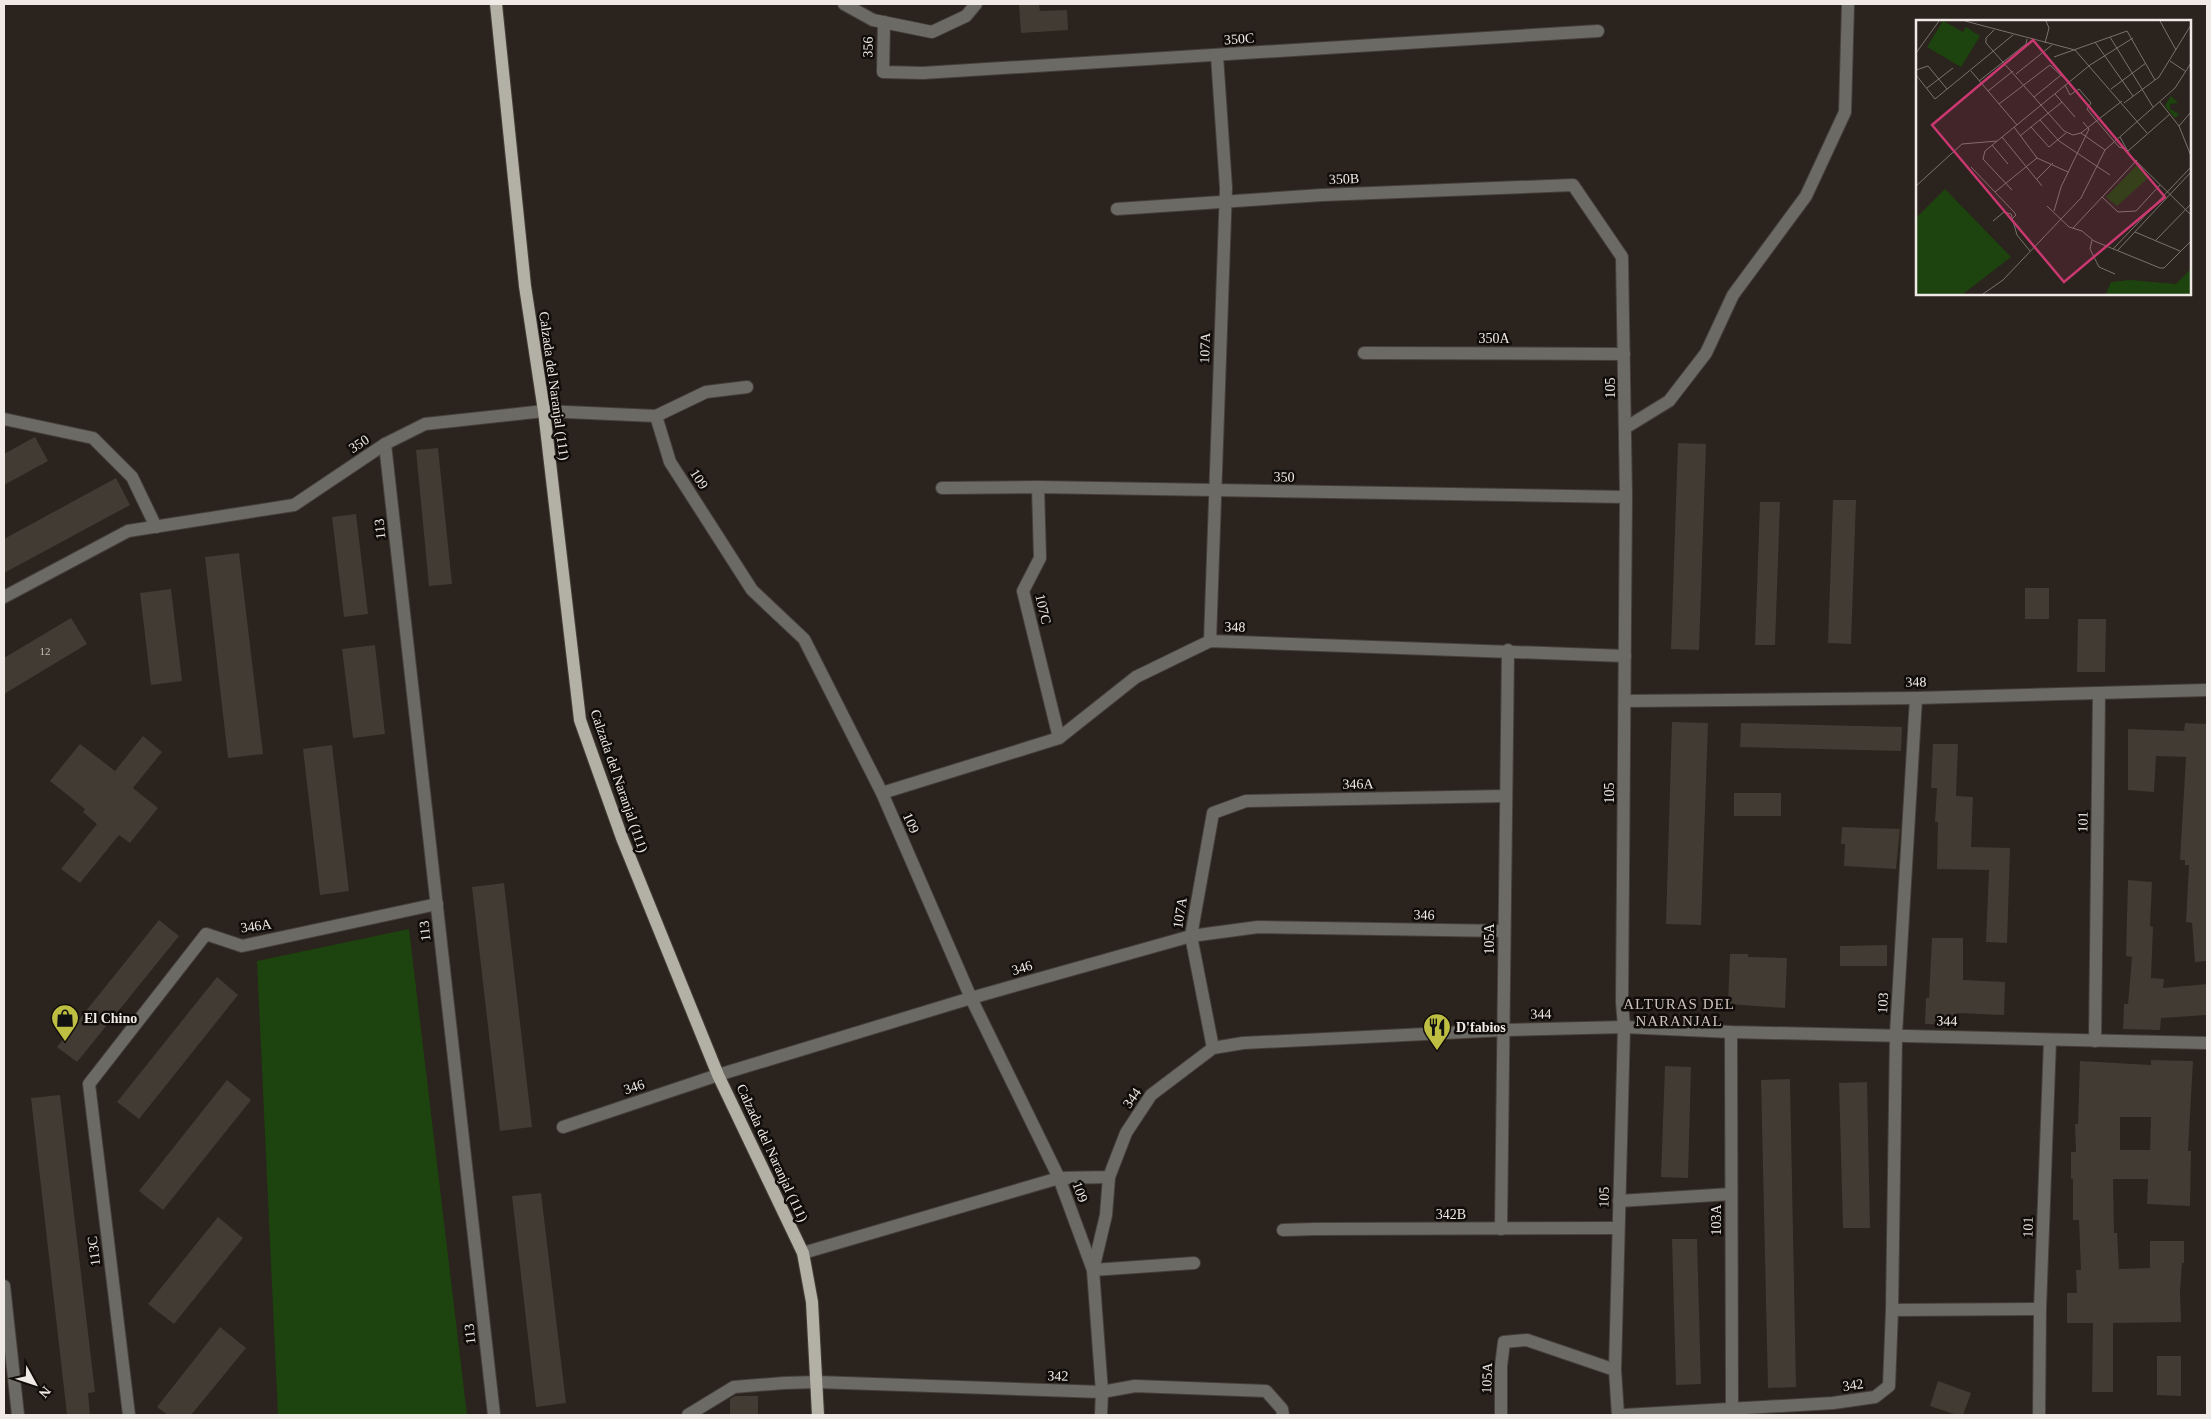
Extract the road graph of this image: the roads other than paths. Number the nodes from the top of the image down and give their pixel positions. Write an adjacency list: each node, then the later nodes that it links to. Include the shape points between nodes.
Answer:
1 (496, 4): 15 (main road, Calzada del Naranjal (111), via 525,286)
2 (844, 4): 5 (street, via 873,20)
3 (976, 4): 5 (street, via 966,16 932,32)
4 (1848, 4): 18 (street, via 1845,112 1806,196 1732,296 1706,352 1669,401)
5 (884, 22): 8 (street, 356)
6 (1598, 31): 7 (street, 350C)
7 (1217, 56): 8 (street, 350C, via 923,73); 10 (street, 107A)
8 (883, 72)
9 (1573, 185): 10 (street, 350B, via 1322,195); 13 (street, 105, via 1622,257)
10 (1225, 203): 11 (street, 350B); 22 (street, 107A)
11 (1117, 209)
12 (1364, 353): 13 (street, 350A)
13 (1624, 354): 18 (street, 105)
14 (747, 387): 16 (street, 350, via 706,392)
15 (544, 411): 16 (street, 350); 19 (street, 350, via 424,424); 49 (main road, Calzada del Naranjal (111), via 580,720 622,838)
16 (656, 416): 34 (street, 109, via 670,462 752,590 804,639)
17 (4, 419): 24 (street, via 93,438 132,477)
18 (1625, 428): 23 (street, 105)
19 (385, 444): 24 (street, 350, via 294,505); 37 (street, 113)
20 (1038, 487): 21 (street, 350); 22 (street, 350); 33 (street, 107C, via 1040,558 1023,591)
21 (942, 488)
22 (1215, 491): 23 (street, 350); 26 (street, 107A)
23 (1626, 497): 28 (street, 105)
24 (156, 527): 25 (street, 350, via 128,531)
25 (4, 597)
26 (1210, 641): 27 (street, 348); 33 (street, 348, via 1136,677)
27 (1508, 650): 28 (street, 348); 35 (street, 105A)
28 (1625, 656): 32 (street, 105)
29 (2207, 690): 30 (street, 348)
30 (2099, 693): 31 (street, 348); 46 (street, 101)
31 (1916, 698): 32 (street, 348); 44 (street, 103)
32 (1625, 701): 41 (street, 105)
33 (1059, 738): 34 (street, 348)
34 (882, 793): 40 (street, 109)
35 (1506, 796): 36 (street, 346A, via 1246,801); 38 (street, 105A)
36 (1213, 812): 39 (street, 107A)
37 (437, 904): 50 (street, 346A, via 242,946 206,934); 71 (street, 113)
38 (1504, 931): 39 (street, 346, via 1258,927); 42 (street, 105A)
39 (1191, 936): 40 (street, 346); 48 (street, 107A)
40 (972, 998): 49 (street, 346); 53 (street, 109)
41 (1624, 1027): 42 (street, 344); 43 (street, 344); 55 (street, 105)
42 (1505, 1030): 48 (street, 344, via 1243,1043); 56 (street, 105A)
43 (1731, 1032): 44 (street, 344); 54 (street, 103A)
44 (1896, 1034): 45 (street, 344); 64 (street, 103)
45 (2050, 1040): 46 (street, 344); 63 (street, 101)
46 (2095, 1041): 47 (street, 344)
47 (2207, 1043)
48 (1212, 1048): 52 (street, 344, via 1151,1095 1126,1133)
49 (718, 1075): 51 (street, 346); 59 (main road, Calzada del Naranjal (111))
50 (89, 1084): 70 (street, 113C)
51 (563, 1126)
52 (1109, 1177): 53 (street); 61 (street, 109, via 1106,1215)
53 (1059, 1178): 59 (street); 61 (street, 109)
54 (1731, 1194): 55 (street); 68 (street, 103A)
55 (1619, 1201): 57 (street, 105)
56 (1502, 1228): 57 (street, 342B); 58 (street, 342B)
57 (1618, 1228): 65 (street, 105)
58 (1283, 1230)
59 (803, 1253): 66 (main road, Calzada del Naranjal (111), via 812,1302)
60 (1194, 1263): 61 (street)
61 (1093, 1270): 67 (street, 109)
62 (4, 1286): 69 (street)
63 (2040, 1309): 64 (street); 79 (street, 101)
64 (1892, 1310): 68 (street, 342, via 1889,1386 1875,1397)
65 (1615, 1370): 76 (street, 105A, via 1527,1340 1504,1342); 77 (street, 105)
66 (817, 1382): 67 (street, 342); 72 (street, 342, via 734,1388); 73 (main road, Calzada del Naranjal (111))
67 (1102, 1392): 74 (street, 109); 75 (street, 342, via 1135,1386 1266,1391 1282,1409)
68 (1732, 1409): 78 (street, 342)
69 (18, 1415)
70 (129, 1415)
71 (494, 1415)
72 (688, 1415)
73 (818, 1415)
74 (1101, 1415)
75 (1283, 1415)
76 (1501, 1415)
77 (1618, 1415)
78 (1624, 1415)
79 (2039, 1415)

